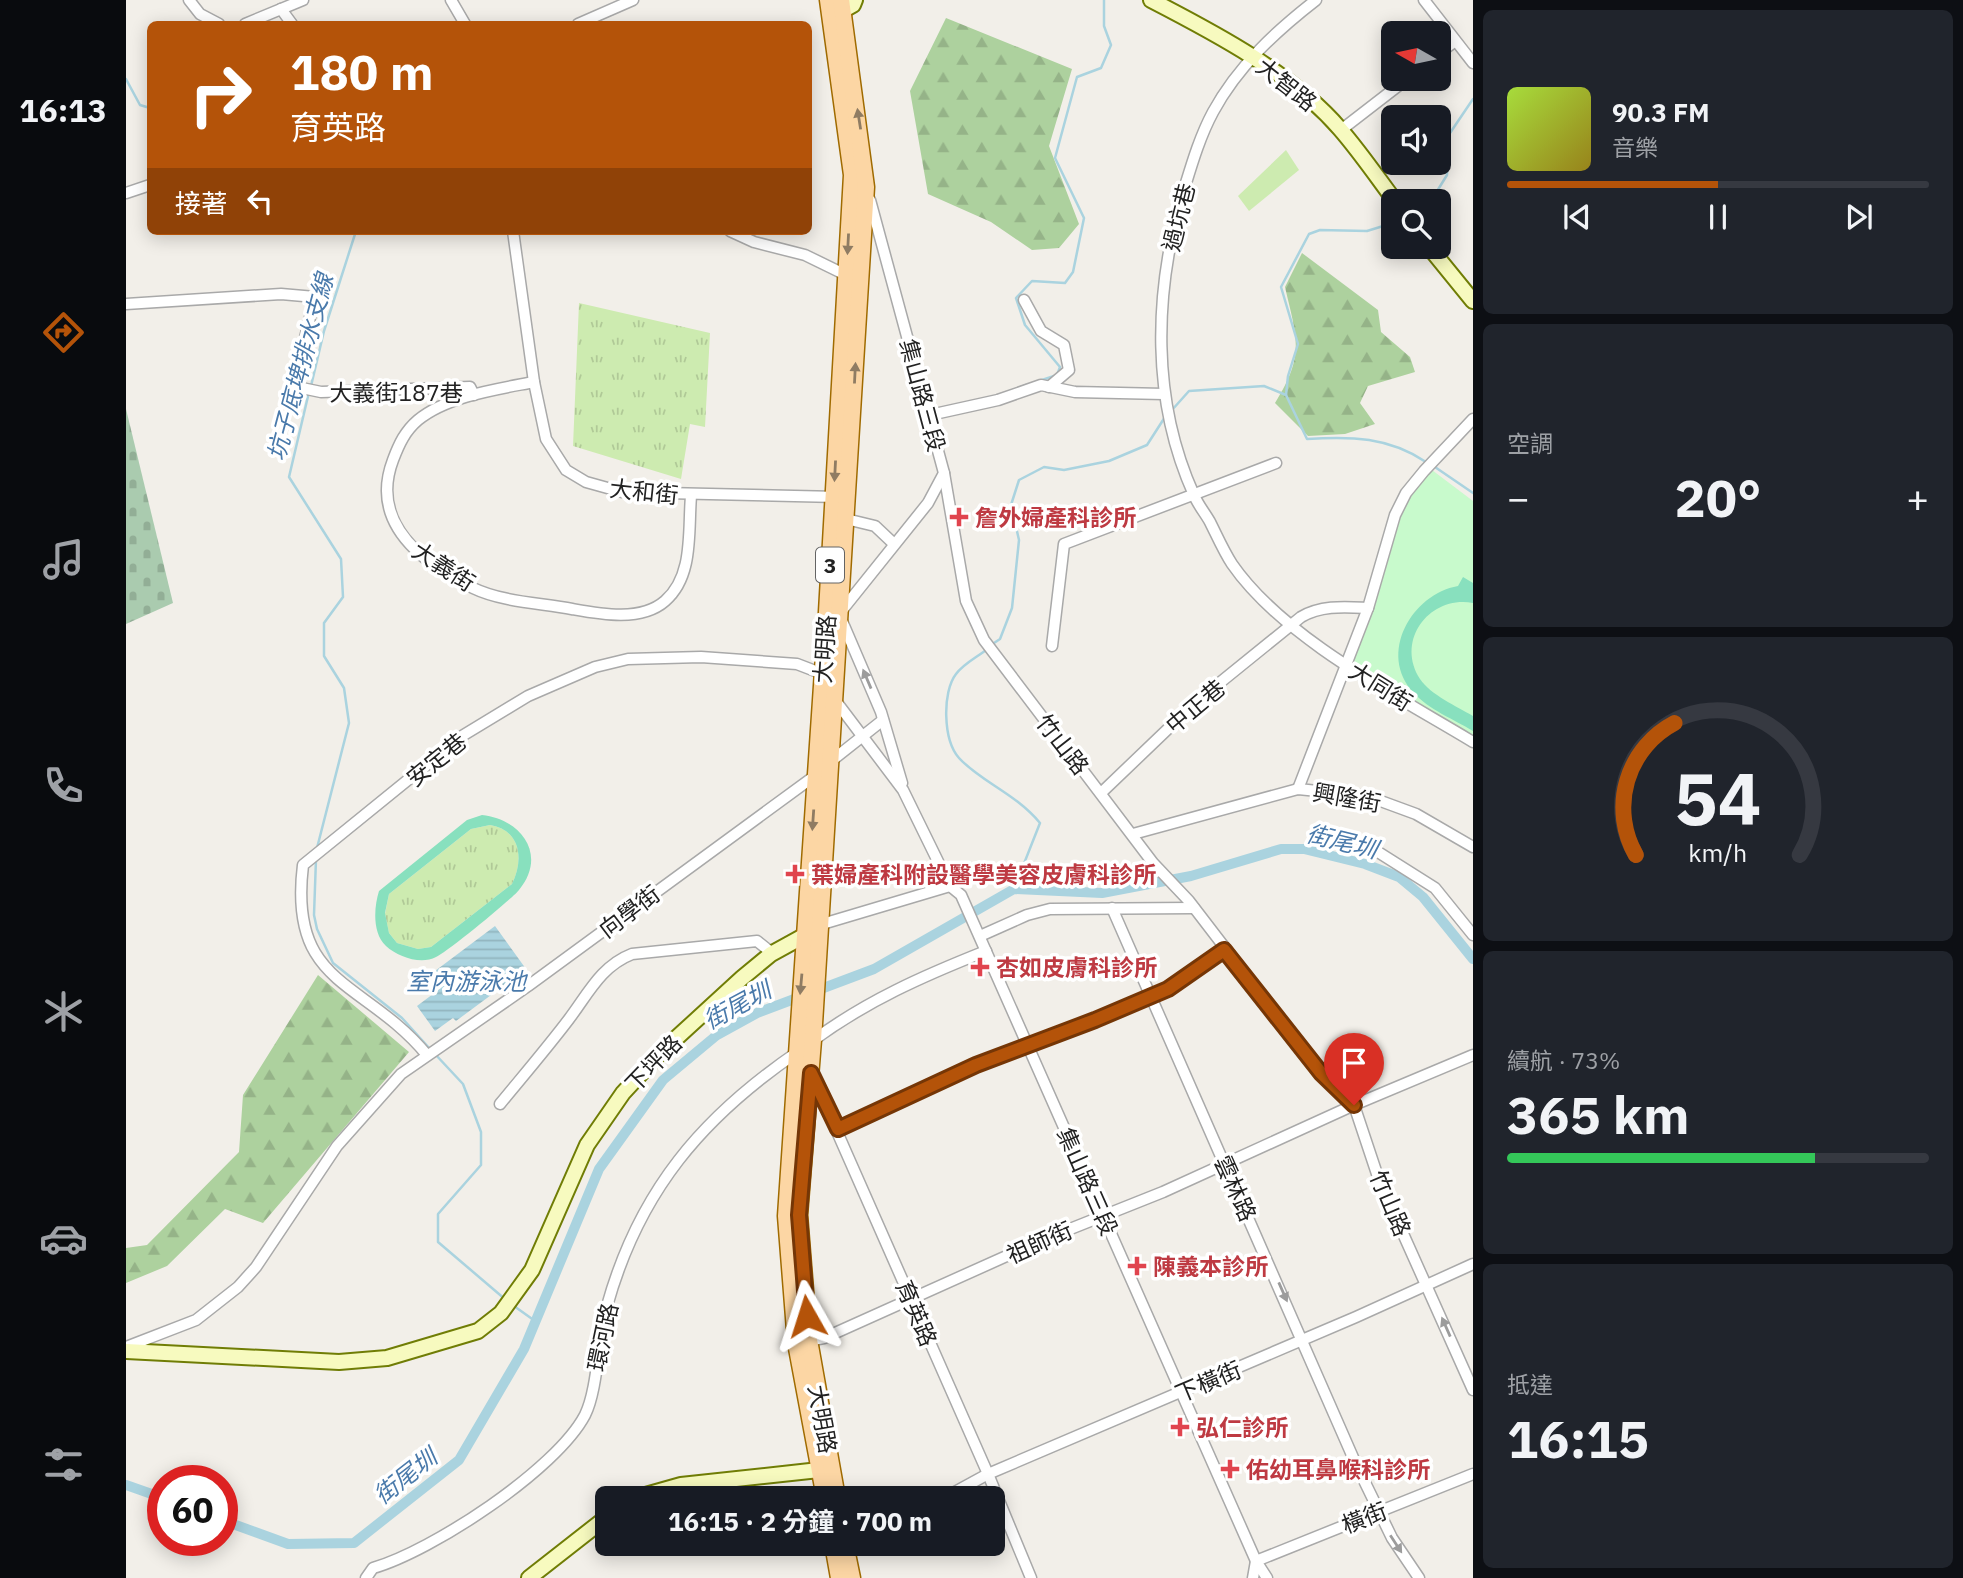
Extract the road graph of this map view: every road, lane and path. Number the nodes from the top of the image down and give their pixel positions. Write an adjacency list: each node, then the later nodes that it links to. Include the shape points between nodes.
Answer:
1 (189, 0): 12 (street)
2 (303, 0): 10 (street)
3 (451, 0): 15 (street)
4 (634, 0): 16 (street)
5 (828, 0): 11 (main road, 集山路三段 / 3)
6 (855, 0): 11 (street)
7 (1151, 0): 19 (street, 大智路)
8 (1316, 0): 19 (street, 過坑巷)
9 (1424, 0): 17 (street)
10 (281, 9): 13 (street); 14 (street)
11 (838, 10): 23 (main road, 集山路三段 / 3); 25 (main road, 集山路三段 / 3, one-way to 11)
12 (213, 21)
13 (252, 21)
14 (290, 21)
15 (463, 21)
16 (585, 21)
17 (1454, 42): 18 (street); 20 (street)
18 (1451, 44)
19 (1252, 56): 22 (street, 大智路); 38 (street, 過坑巷, via 1214,111 1194,154 1176,219 1162,298 1160,355)
20 (1473, 63)
21 (1391, 91): 22 (street)
22 (1341, 130): 26 (street, 大智路)
23 (852, 175): 25 (street); 31 (main road, 大明路 / 3, one-way to 31)
24 (147, 185): 27 (street)
25 (866, 187): 39 (street, 集山路三段); 45 (main road, 大明路 / 3, one-way to 25)
26 (1386, 189)
27 (126, 193)
28 (514, 235): 35 (street, 大和街)
29 (738, 235): 31 (street, via 805,255)
30 (1440, 259): 33 (street)
31 (846, 275): 45 (main road, 大明路 / 3, one-way to 45)
32 (1024, 300): 36 (street, via 1041,331 1064,345 1069,370)
33 (1473, 301)
34 (126, 304): 37 (street, 大義街187巷, via 278,294 315,298 295,379 297,387 310,391 471,387)
35 (534, 382): 37 (street, 大義街); 43 (street, 大和街, via 549,446 572,475 622,492)
36 (1049, 387): 38 (street); 39 (street, via 1041,385)
37 (474, 395): 43 (street, 大義街, via 420,418 406,432 388,471 386,491 388,511 399,535 437,568 476,590 609,615 655,608 679,586 686,565)
38 (1165, 399): 44 (street, 過坑巷)
39 (930, 415): 42 (street, 集山路三段)
40 (1473, 419): 48 (street, via 1406,494 1395,515)
41 (1276, 463): 44 (street)
42 (944, 474): 47 (street, 集山路三段, via 928,503); 62 (street, 竹山路, via 966,601 984,640)
43 (691, 496): 45 (street, 大和街)
44 (1194, 496): 50 (street, via 1232,564 1264,602); 51 (street, via 1064,544)
45 (841, 497): 46 (main road, 大明路 / 3); 49 (main road, 大明路 / 3)
46 (846, 519): 47 (street, via 875,526); 49 (main road, 大明路 / 3)
47 (893, 543): 49 (street, 集山路三段)
48 (1368, 608): 50 (street, 中正巷, via 1312,611); 52 (street)
49 (833, 613): 53 (main road, 大明路 / 3); 54 (main road, 大明路 / 3); 55 (street, one-way to 49)
50 (1292, 624): 52 (street, 大同街); 62 (street, 中正巷, via 1196,702)
51 (1052, 646)
52 (1346, 664): 57 (street, 大同街); 60 (street)
53 (822, 671): 54 (street); 59 (main road, 大明路 / 3); 81 (street, 安定巷, via 797,664 701,657 628,659 595,667 528,696 462,736 303,864 303,929 318,962 408,1034)
54 (834, 699): 56 (street); 58 (main road, 大明路 / 3)
55 (883, 720): 56 (street); 61 (street)
56 (863, 734): 58 (street); 61 (street)
57 (1473, 742)
58 (830, 762): 69 (main road, 大明路 / 3)
59 (816, 775): 71 (main road, 大明路 / 3, one-way to 71); 81 (street, 向學街)
60 (1298, 789): 63 (street, 興隆街); 64 (street, 興隆街, via 1367,796 1416,814)
61 (903, 790): 66 (street)
62 (1101, 793): 63 (street, 竹山路)
63 (1133, 834): 68 (street, 竹山路)
64 (1473, 847)
65 (1378, 852): 70 (street, via 1435,888)
66 (950, 886): 69 (street, 下坪路); 72 (street, 集山路三段, via 961,895)
67 (1112, 908): 68 (street); 72 (street, via 1050,909); 77 (street, 雲林路)
68 (1194, 908): 73 (street, 竹山路)
69 (820, 925): 71 (street, 下坪路); 76 (main road, 大明路 / 3)
70 (1473, 935)
71 (805, 936): 75 (street, 下坪路); 76 (main road, 大明路 / 3)
72 (980, 936): 74 (street, 集山路三段)
73 (1224, 950): 77 (street, via 1168,989); 85 (street, 竹山路, via 1321,1073)
74 (986, 951): 78 (street, 環河路, via 891,991); 79 (street, 集山路三段)
75 (772, 953): 84 (street, via 757,941 621,958 598,976 569,1020); 94 (street, 下坪路, via 660,1053 623,1093 587,1146 532,1270 501,1313 478,1331 387,1358 363,1360 288,1361)
76 (811, 954): 78 (main road, 大明路 / 3); 80 (main road, 大明路 / 3, one-way to 80, via 798,1014)
77 (1149, 996): 79 (street); 87 (street, 雲林路)
78 (813, 1040): 80 (street, 環河路); 83 (main road, 大明路 / 3)
79 (1027, 1045): 86 (street); 88 (street, 集山路三段)
80 (798, 1052): 83 (street, 育英路); 93 (main road, 大明路 / 3, via 786,1216); 109 (street, 環河路, via 712,1120 657,1187 629,1242 607,1304 586,1414 564,1443 544,1464 464,1524 373,1568)
81 (426, 1055): 94 (street, via 401,1074 337,1146 238,1287 196,1320)
82 (1473, 1055): 85 (street, 祖師街)
83 (811, 1073): 86 (street, 育英路); 93 (main road, 大明路 / 3, via 799,1215)
84 (500, 1104)
85 (1354, 1105): 87 (street, 祖師街); 90 (street, 竹山路)
86 (838, 1129): 91 (street, 育英路)
87 (1225, 1163): 88 (street, 祖師街); 92 (street, 雲林路, one-way to 92)
88 (1102, 1214): 91 (street, 祖師街); 96 (street, 集山路三段)
89 (1473, 1264): 90 (street, 下橫街)
90 (1425, 1285): 92 (street, 下橫街); 95 (street, 竹山路, one-way to 90)
91 (911, 1299): 93 (street, 祖師街, via 824,1338); 98 (street, 育英路)
92 (1304, 1340): 96 (street, 下橫街); 104 (street, 雲林路)
93 (803, 1342): 97 (main road, 大明路 / 3)
94 (126, 1349)
95 (1473, 1390)
96 (1181, 1392): 98 (street, 下橫街); 108 (street, 集山路三段)
97 (825, 1468): 100 (street); 101 (main road, 大明路 / 3); 102 (main road, 大明路 / 3)
98 (988, 1474): 103 (street, 下橫街); 113 (street, 育英路)
99 (1473, 1474): 104 (street, 橫街)
100 (677, 1486)
101 (825, 1486)
102 (832, 1486)
103 (966, 1486)
104 (1379, 1511): 108 (street, 橫街); 116 (street, 雲林路, one-way to 116)
105 (595, 1526): 110 (street)
106 (838, 1556): 111 (main road)
107 (843, 1556): 112 (main road)
108 (1256, 1562): 114 (street); 115 (street, 集山路三段)
109 (366, 1578)
110 (529, 1578)
111 (839, 1578)
112 (852, 1578)
113 (1031, 1578)
114 (1253, 1578)
115 (1267, 1578)
116 (1419, 1578)

